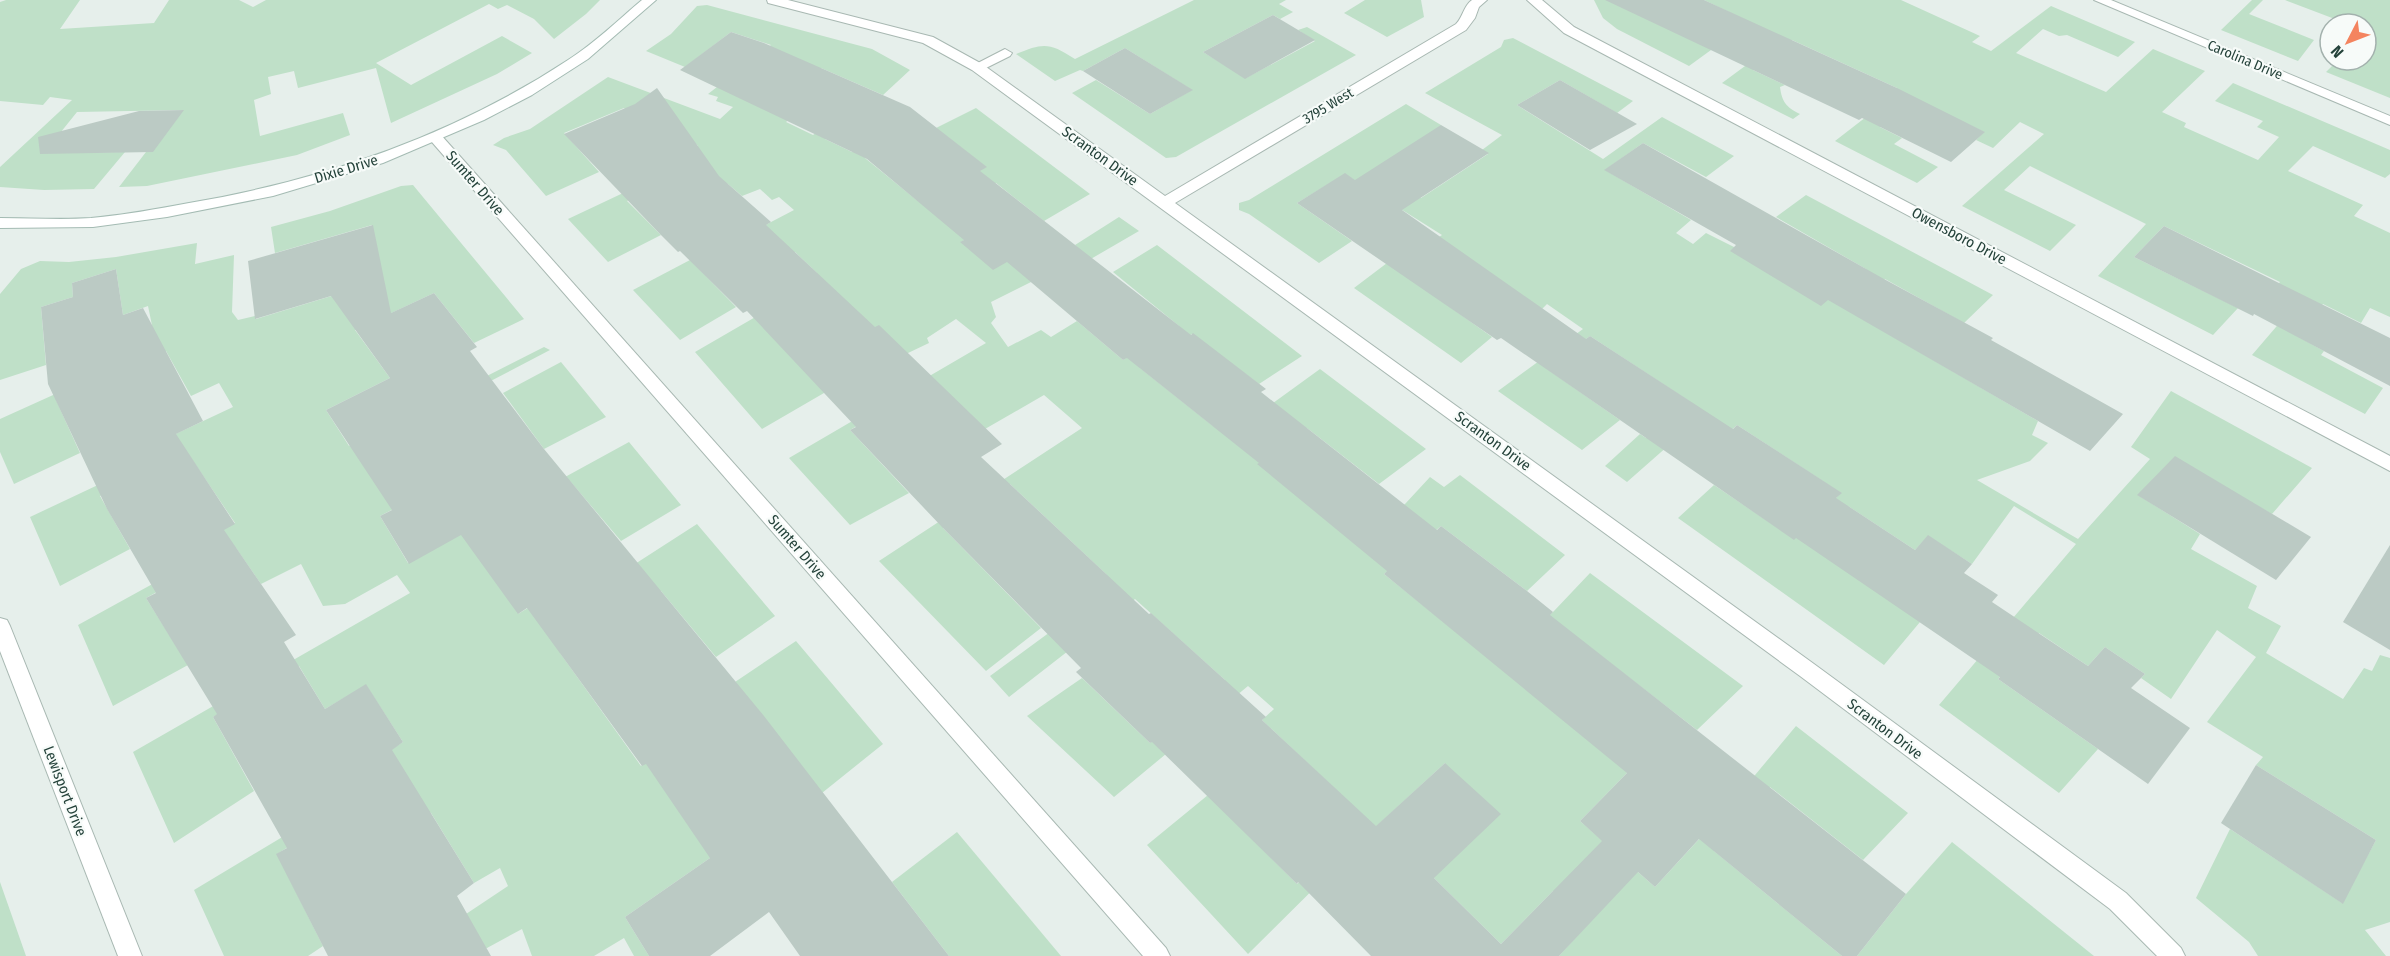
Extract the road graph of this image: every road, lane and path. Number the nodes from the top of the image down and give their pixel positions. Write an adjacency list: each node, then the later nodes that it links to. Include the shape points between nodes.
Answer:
1 (650, 0): 9 (street, Dixie Drive, via 574,63)
2 (773, 0): 7 (street, Scranton Drive, via 928,40)
3 (1480, 0): 10 (street, 3795 West, via 1461,27)
4 (1533, 0): 12 (street, Owensboro Drive, via 1569,30)
5 (2100, 0): 8 (street, Carolina Drive)
6 (1005, 53): 7 (street)
7 (977, 67): 10 (street, Scranton Drive)
8 (2390, 121)
9 (436, 138): 11 (street, Dixie Drive, via 326,176 201,207 83,223); 15 (street, Sumter Drive)
10 (1166, 202): 16 (street, Scranton Drive, via 2118,901)
11 (0, 223)
12 (2390, 464)
13 (0, 626): 14 (street, Lewisport Drive)
14 (130, 956)
15 (1158, 956)
16 (2173, 956)

